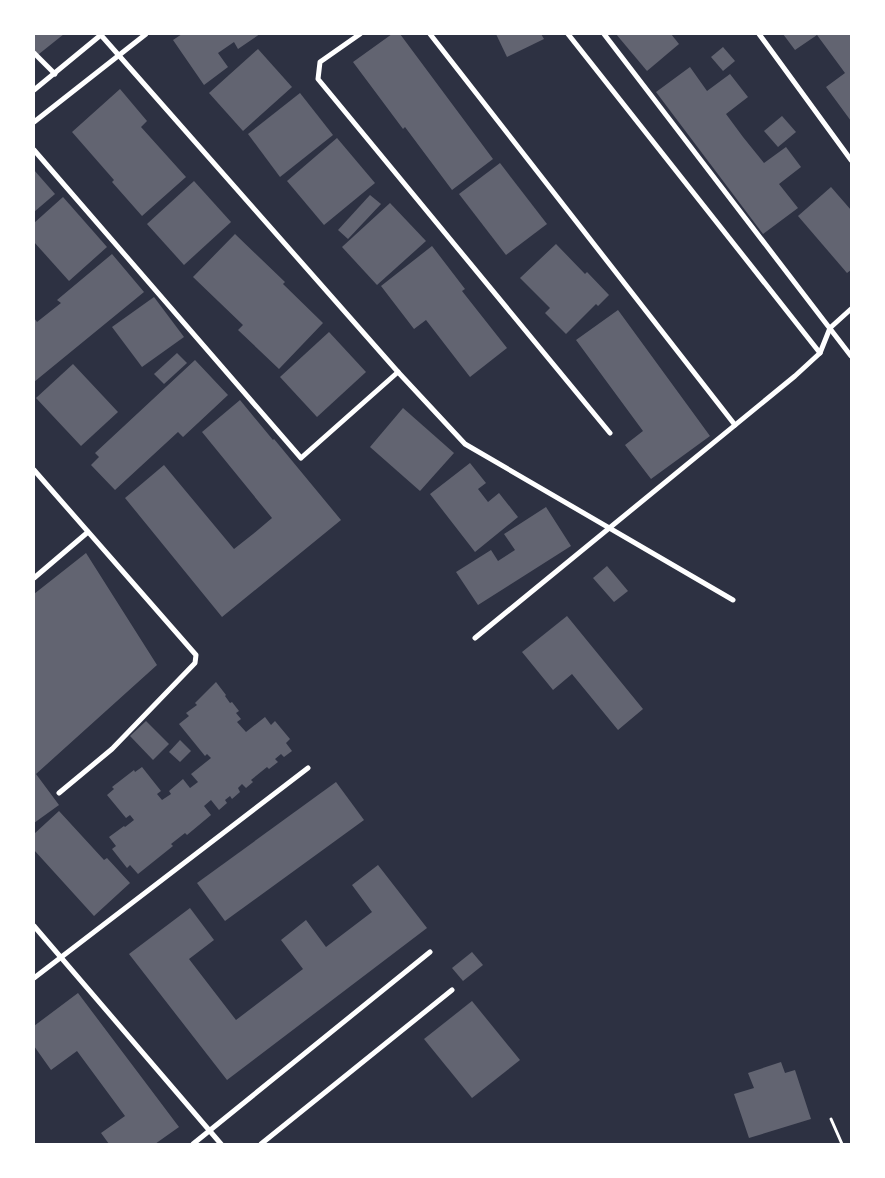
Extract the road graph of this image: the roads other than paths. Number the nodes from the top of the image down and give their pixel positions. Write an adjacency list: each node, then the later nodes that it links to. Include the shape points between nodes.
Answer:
1 (101, 34): 9 (street); 10 (street)
2 (146, 34): 9 (street)
3 (360, 34): 21 (street, via 320,62 318,79)
4 (430, 34): 20 (street)
5 (568, 34): 17 (street)
6 (604, 34): 16 (street)
7 (759, 34): 14 (street)
8 (34, 53): 10 (street)
9 (119, 55): 12 (street); 19 (street)
10 (55, 74): 11 (street)
11 (34, 90)
12 (34, 122)
13 (34, 150): 19 (street, via 300,458)
14 (851, 160)
15 (851, 309): 16 (street)
16 (830, 328): 17 (street); 18 (street)
17 (820, 352): 20 (street)
18 (851, 356)
19 (398, 372): 23 (street, via 465,444)
20 (735, 424): 23 (street)
21 (610, 433)
22 (34, 470): 24 (street)
23 (610, 528): 26 (street); 27 (street)
24 (88, 532): 25 (street); 29 (street, via 193,651 196,660 112,749)
25 (34, 578)
26 (733, 600)
27 (475, 638)
28 (308, 768): 32 (street)
29 (59, 793)
30 (34, 926): 32 (street)
31 (430, 952): 35 (street)
32 (60, 959): 33 (street); 35 (street)
33 (34, 978)
34 (452, 990): 38 (street)
35 (210, 1132): 36 (street); 37 (street)
36 (193, 1144)
37 (221, 1144)
38 (261, 1144)

